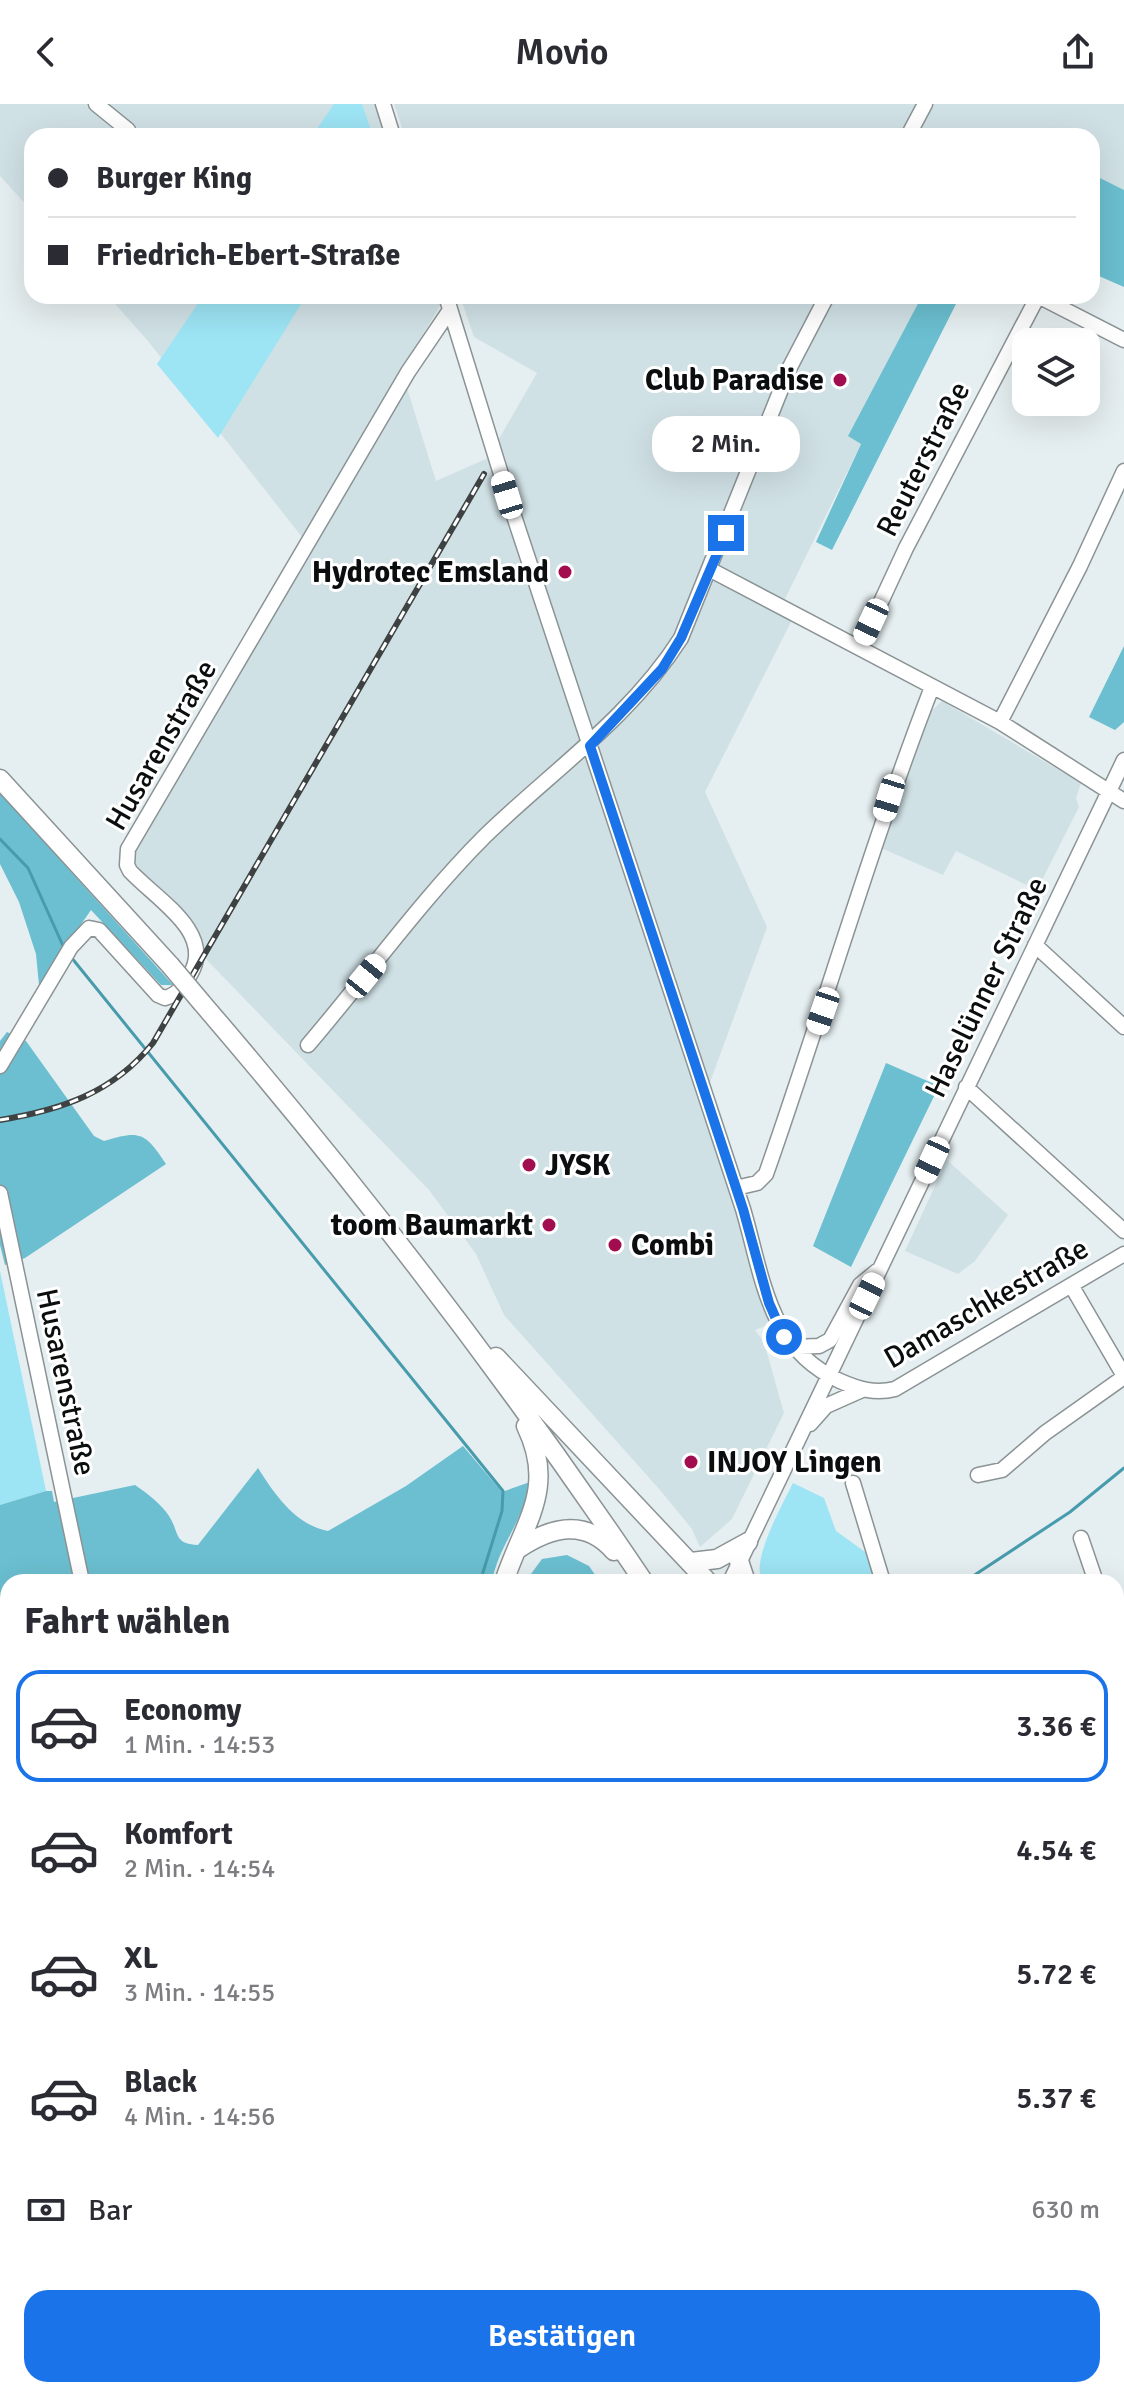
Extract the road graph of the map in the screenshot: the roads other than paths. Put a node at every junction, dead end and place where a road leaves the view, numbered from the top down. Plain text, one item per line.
1 (96, 104) edge
2 (383, 104) edge
3 (925, 104) edge
4 (126, 128) edge
5 (390, 128) edge
6 (912, 128) edge
7 (447, 304) edge
8 (448, 304) edge
9 (823, 304) edge
10 (1034, 304) edge
11 (1054, 304) edge
12 (1124, 340) edge
13 (1124, 471) edge
14 (709, 569) junction
15 (860, 647) junction
16 (932, 687) junction
17 (1000, 722) junction
18 (590, 746) junction
19 (1124, 760) edge
20 (0, 779) edge
21 (1109, 790) junction
22 (1124, 801) edge
23 (1035, 945) junction
24 (1124, 1027) edge
25 (308, 1045) dead end
26 (0, 1066) edge
27 (966, 1087) junction
28 (736, 1188) junction
29 (0, 1193) edge
30 (1124, 1231) edge
31 (1124, 1254) edge
32 (880, 1269) junction
33 (1071, 1285) junction
34 (446, 1307) junction
35 (792, 1347) junction
36 (828, 1376) junction
37 (1124, 1376) edge
38 (862, 1390) junction
39 (515, 1397) junction
40 (800, 1436) junction
41 (978, 1475) dead end
42 (853, 1483) dead end
43 (1081, 1538) dead end
44 (748, 1542) junction
45 (518, 1549) junction
46 (739, 1561) junction
47 (691, 1562) junction
48 (80, 1574) edge
49 (507, 1574) edge
50 (636, 1574) edge
51 (637, 1574) edge
52 (701, 1574) edge
53 (733, 1574) edge
54 (743, 1574) edge
55 (881, 1574) edge
56 (1093, 1574) edge

1 - 4 street
2 - 5 street
3 - 6 street
7 - 26 street, Husarenstraße
8 - 18 street
9 - 14 street
10 - 15 street, Reuterstraße
11 - 12 street
13 - 17 street
14 - 15 street
14 - 18 street
15 - 16 street
16 - 17 street
16 - 28 street
17 - 21 street
18 - 25 street
18 - 28 street
19 - 21 street, Haselünner Straße
20 - 34 main road, bridge
21 - 22 street
21 - 23 street, Haselünner Straße
23 - 24 street
23 - 27 street, Haselünner Straße
27 - 30 street
27 - 32 street, Haselünner Straße
28 - 35 street
29 - 48 street, Husarenstraße
31 - 33 street, Damaschkestraße
32 - 35 street
32 - 36 street, Haselünner Straße
33 - 37 street
33 - 38 street, Damaschkestraße
34 - 39 main road
34 - 47 main road
35 - 36 street, Damaschkestraße
36 - 38 street, Damaschkestraße
36 - 40 street, Haselünner Straße
37 - 41 street
38 - 40 street
39 - 45 main road
39 - 51 main road
40 - 44 street, Haselünner Straße
42 - 55 street
43 - 56 street
44 - 46 street, Haselünner Straße
44 - 47 main road
45 - 49 main road
45 - 50 main road
46 - 53 street, Haselünner Straße
46 - 54 main road
47 - 52 main road

